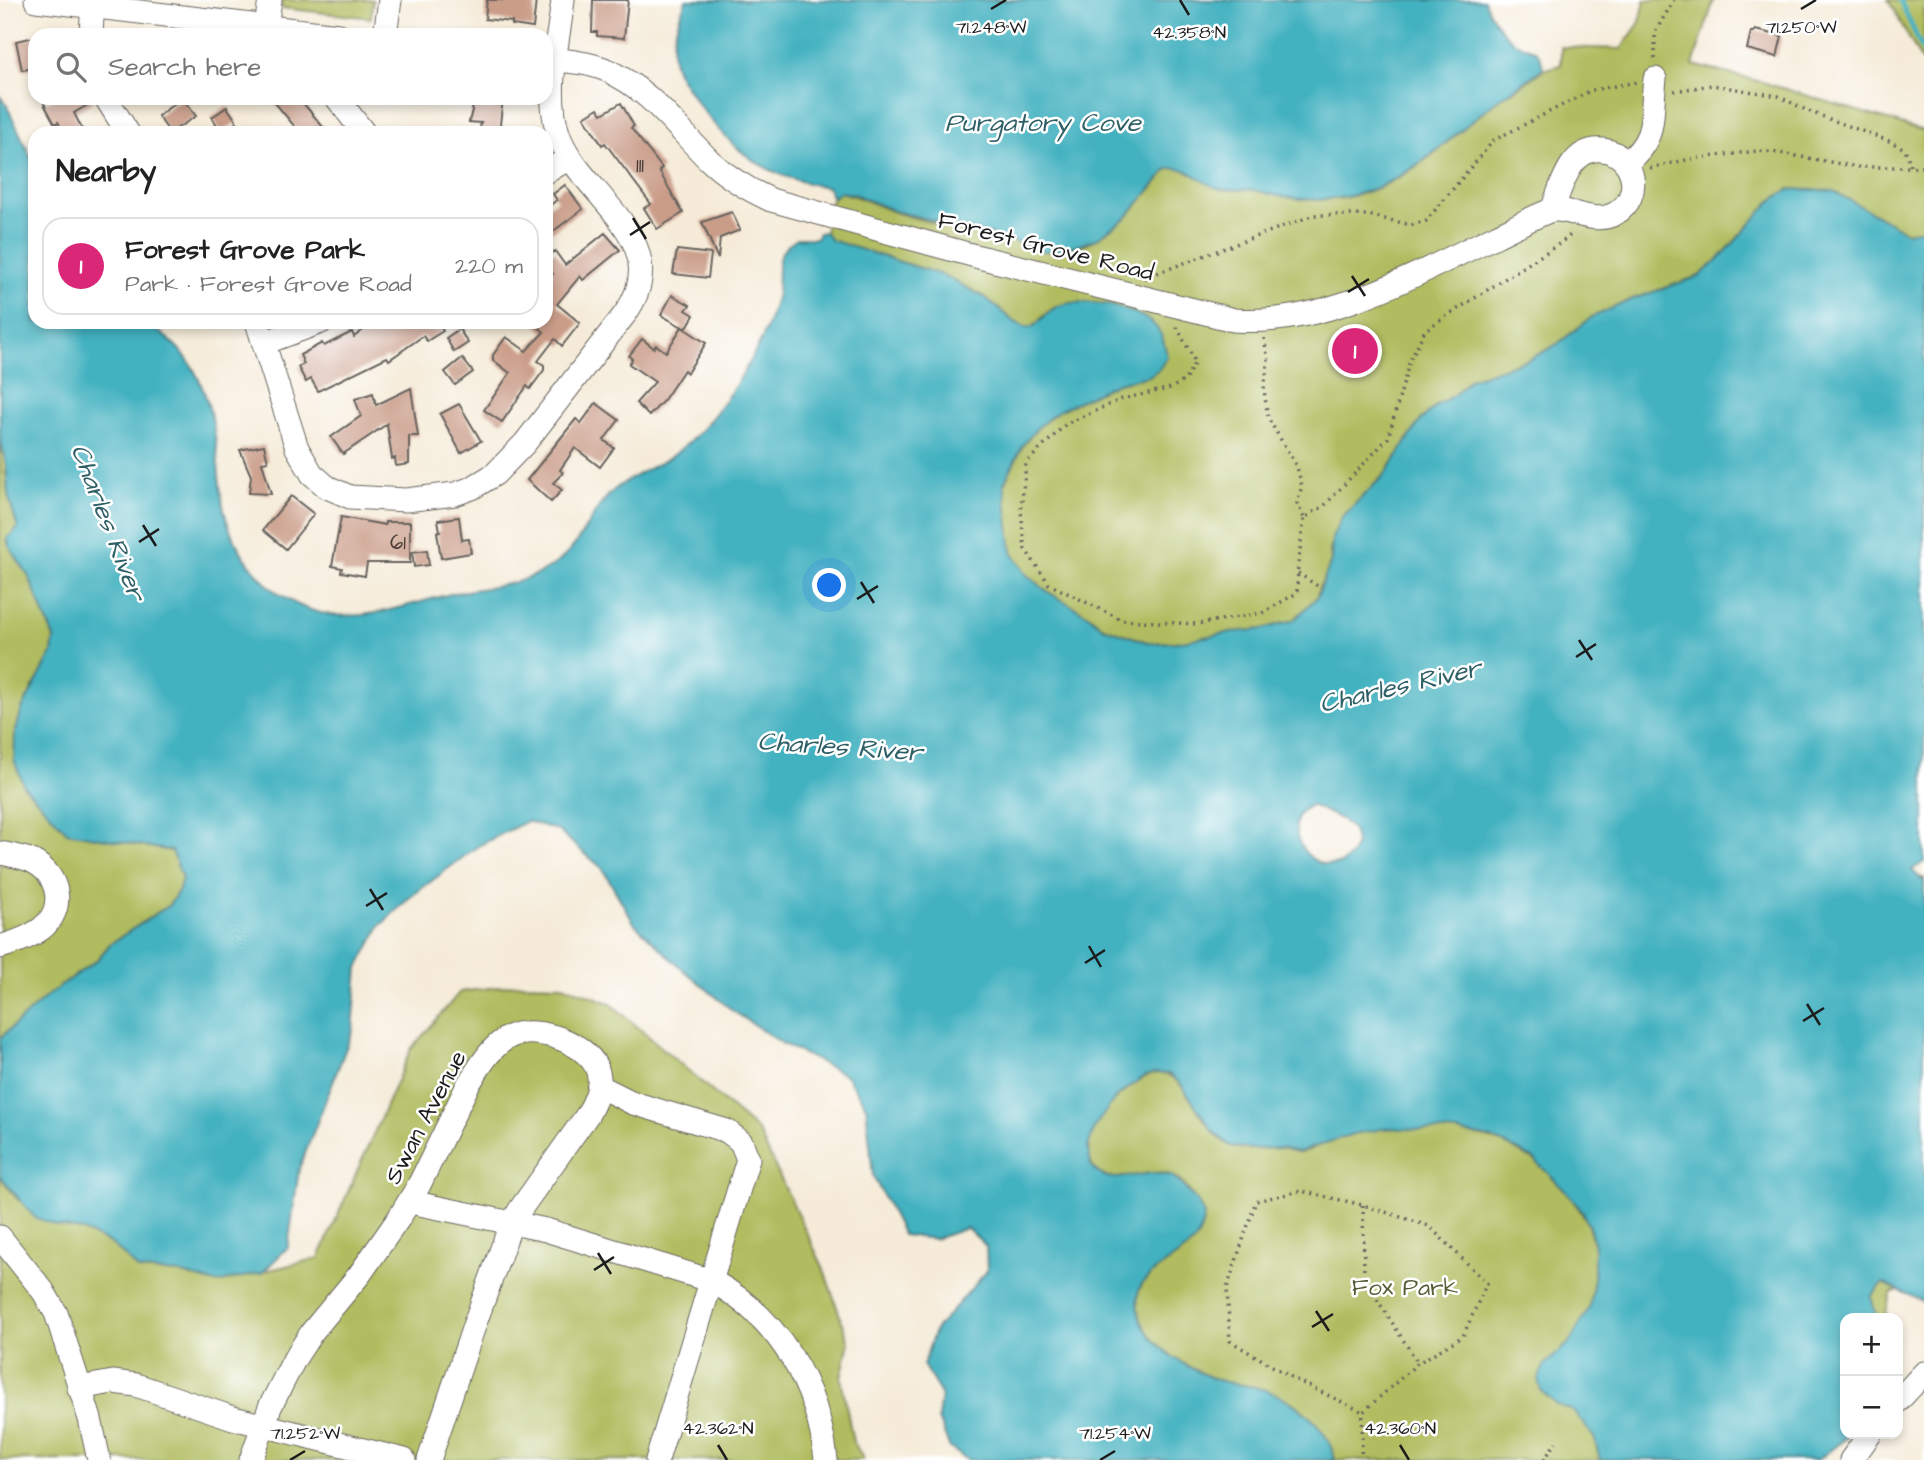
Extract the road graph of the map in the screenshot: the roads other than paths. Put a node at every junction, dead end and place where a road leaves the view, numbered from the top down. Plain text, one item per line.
1 (36, 0) edge
2 (270, 0) edge
3 (390, 0) edge
4 (563, 0) edge
5 (93, 4) edge
6 (267, 27) junction
7 (91, 28) edge
8 (274, 28) edge
9 (386, 28) edge
10 (553, 49) edge
11 (553, 59) edge
12 (1654, 89) road end
13 (553, 91) edge
14 (110, 105) edge
15 (342, 105) edge
16 (124, 126) edge
17 (359, 126) edge
18 (569, 158) junction
19 (553, 168) edge
20 (1629, 169) junction
21 (1552, 210) junction
22 (282, 329) edge
23 (260, 333) edge
24 (0, 853) edge
25 (0, 947) edge
26 (599, 1086) junction
27 (410, 1202) junction
28 (513, 1222) junction
29 (3, 1246) edge
30 (712, 1281) junction
31 (1924, 1373) edge
32 (79, 1388) junction
33 (1903, 1396) edge
34 (263, 1426) junction
35 (1867, 1439) edge
36 (99, 1460) edge
37 (251, 1460) edge
38 (404, 1460) edge
39 (429, 1460) edge
40 (657, 1460) edge
41 (826, 1460) edge
42 (1852, 1460) edge

1 - 5 street
2 - 6 street
3 - 9 street
4 - 10 street
5 - 6 street
5 - 7 street
6 - 8 street
11 - 21 street, Forest Grove Road
12 - 20 street
13 - 18 street
14 - 16 street
15 - 17 street
18 - 19 street
18 - 23 street
20 - 21 street
20 - 21 street
22 - 23 street
24 - 25 street
26 - 27 street, Swan Avenue
26 - 28 street
26 - 30 street
27 - 28 street
27 - 34 street, Swan Avenue
28 - 30 street
28 - 39 street
29 - 32 street
30 - 40 street
30 - 41 street
31 - 33 street
32 - 34 street
32 - 36 street
34 - 37 street, Swan Avenue
34 - 38 street
35 - 42 street

